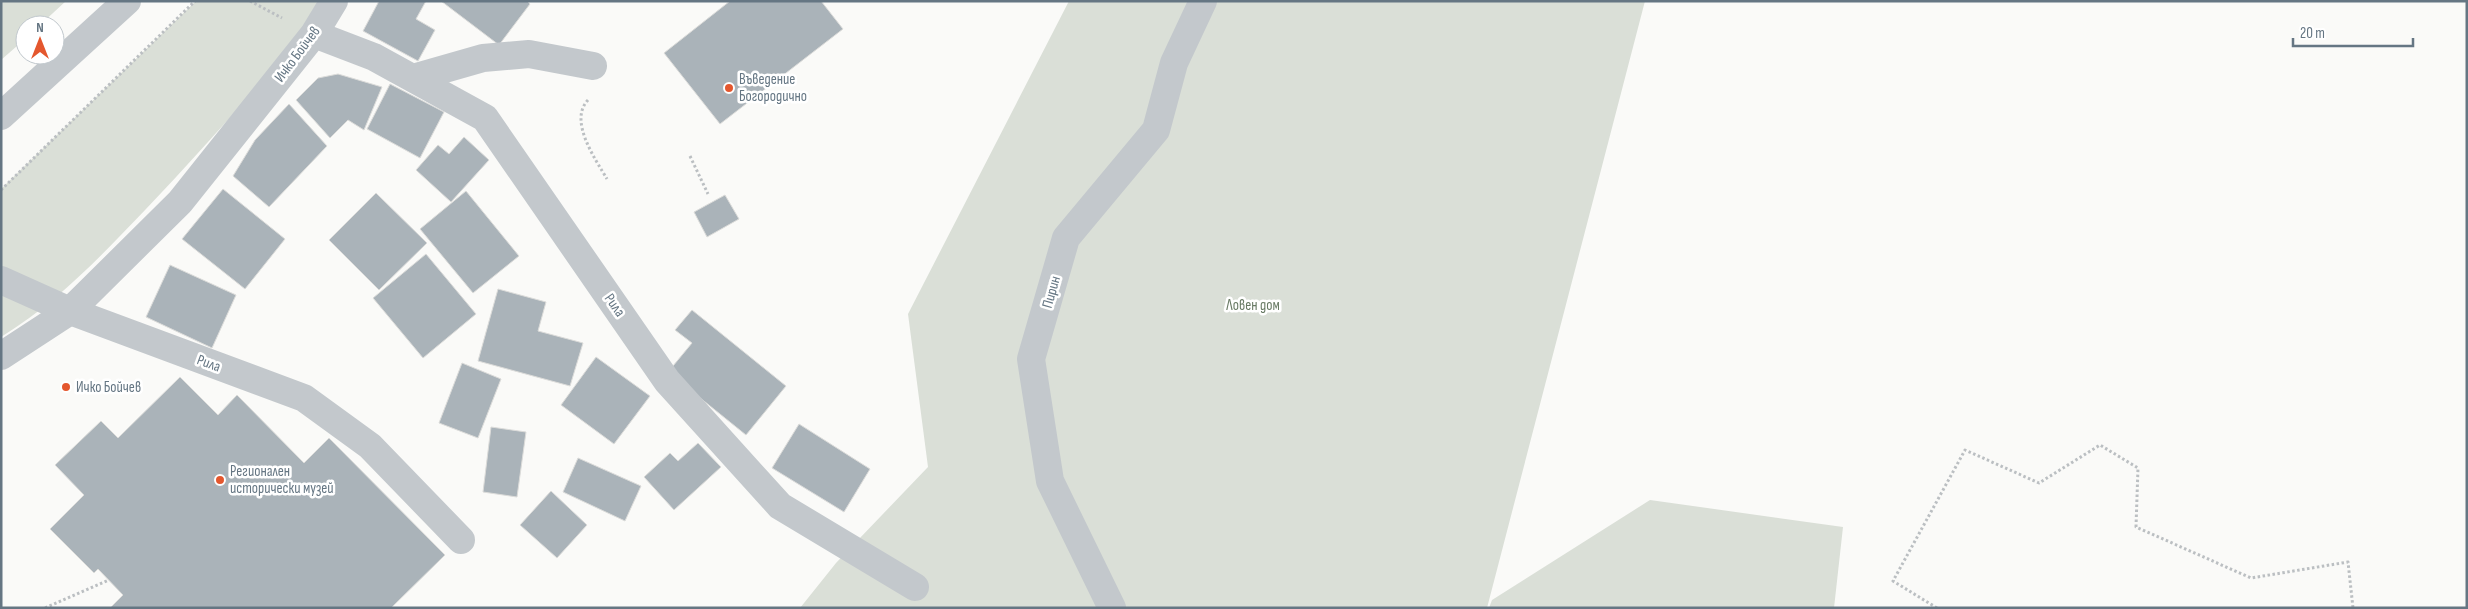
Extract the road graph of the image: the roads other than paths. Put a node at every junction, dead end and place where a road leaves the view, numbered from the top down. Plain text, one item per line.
1 (127, 1) edge
2 (334, 1) edge
3 (1202, 1) edge
4 (314, 34) junction
5 (593, 66) dead end
6 (412, 78) junction
7 (1, 116) edge
8 (1, 280) edge
9 (70, 312) junction
10 (1, 356) edge
11 (460, 540) dead end
12 (915, 587) dead end
13 (1112, 608) edge

1 - 7 street
2 - 4 street, Ичко Бойчев
3 - 13 street, Пирин
4 - 6 street, Рила
4 - 9 street, Ичко Бойчев
5 - 6 street
6 - 12 street, Рила
8 - 9 street, Рила
9 - 10 street, Ичко Бойчев
9 - 11 street, Рила

